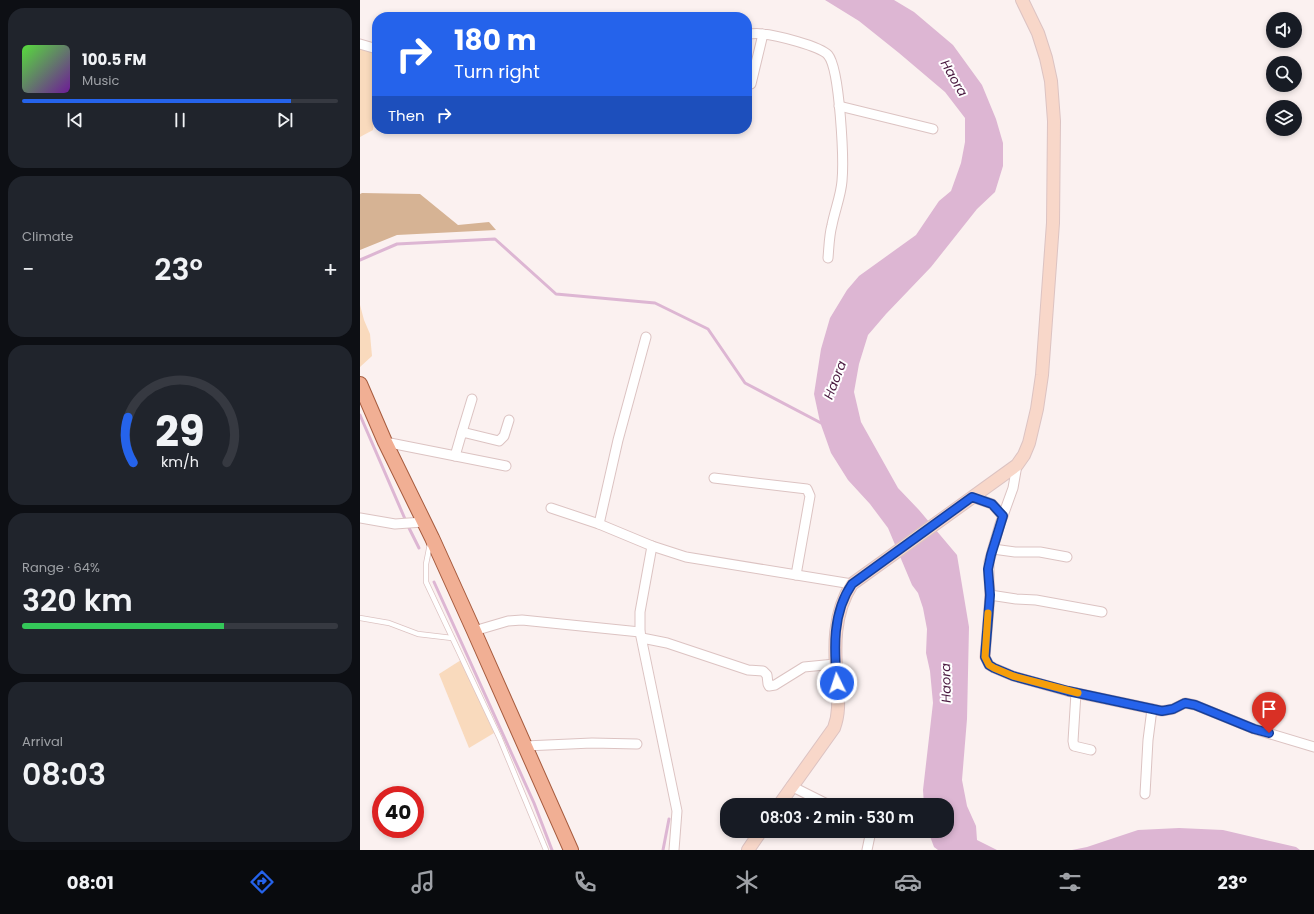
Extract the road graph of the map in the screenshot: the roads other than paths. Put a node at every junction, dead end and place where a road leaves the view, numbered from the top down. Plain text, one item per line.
1 (1022, 0) edge
2 (752, 34) edge
3 (763, 34) junction
4 (360, 44) edge
5 (372, 48) edge
6 (752, 80) edge
7 (839, 106) junction
8 (933, 129) dead end
9 (828, 258) dead end
10 (646, 337) dead end
11 (360, 384) edge
12 (472, 399) dead end
13 (509, 420) dead end
14 (462, 432) junction
15 (384, 442) junction
16 (455, 456) junction
17 (1017, 465) junction
18 (506, 466) dead end
19 (714, 478) dead end
20 (968, 500) junction
21 (550, 508) dead end
22 (1003, 516) junction
23 (360, 518) edge
24 (423, 522) junction
25 (600, 524) junction
26 (432, 538) junction
27 (652, 546) junction
28 (992, 549) junction
29 (1067, 557) dead end
30 (796, 575) junction
31 (852, 584) junction
32 (990, 595) junction
33 (1102, 612) dead end
34 (360, 618) edge
35 (474, 631) junction
36 (641, 635) junction
37 (452, 638) junction
38 (835, 664) junction
39 (1076, 693) junction
40 (1152, 709) junction
41 (637, 744) dead end
42 (525, 746) junction
43 (1314, 747) edge
44 (1091, 750) dead end
45 (791, 786) junction
46 (1145, 794) dead end
47 (783, 798) edge
48 (815, 798) edge
49 (756, 838) edge
50 (870, 838) edge
51 (546, 850) edge
52 (571, 850) edge
53 (674, 850) edge
54 (748, 850) edge
55 (867, 850) edge

1 - 17 street
2 - 3 street
3 - 6 street
3 - 7 street
4 - 5 street
7 - 8 street
7 - 9 street
10 - 25 street
11 - 15 main road
12 - 14 street
13 - 14 street
14 - 16 street
15 - 16 street
15 - 24 main road
16 - 18 street
17 - 20 street
17 - 22 street
19 - 30 street
20 - 22 street
20 - 31 street
21 - 25 street
22 - 28 street
23 - 24 street
24 - 26 main road
25 - 27 street
26 - 35 main road
26 - 37 lane
27 - 30 street
27 - 36 street
28 - 29 street
28 - 32 street
30 - 31 street
31 - 38 street
32 - 33 street
32 - 39 street
34 - 37 lane
35 - 36 street
35 - 42 main road
36 - 38 street
36 - 53 street
37 - 51 lane
38 - 45 street
39 - 40 street
39 - 44 street
40 - 43 street
40 - 46 street
41 - 42 street
42 - 52 main road
45 - 47 street
45 - 48 street
49 - 54 street
50 - 55 street

